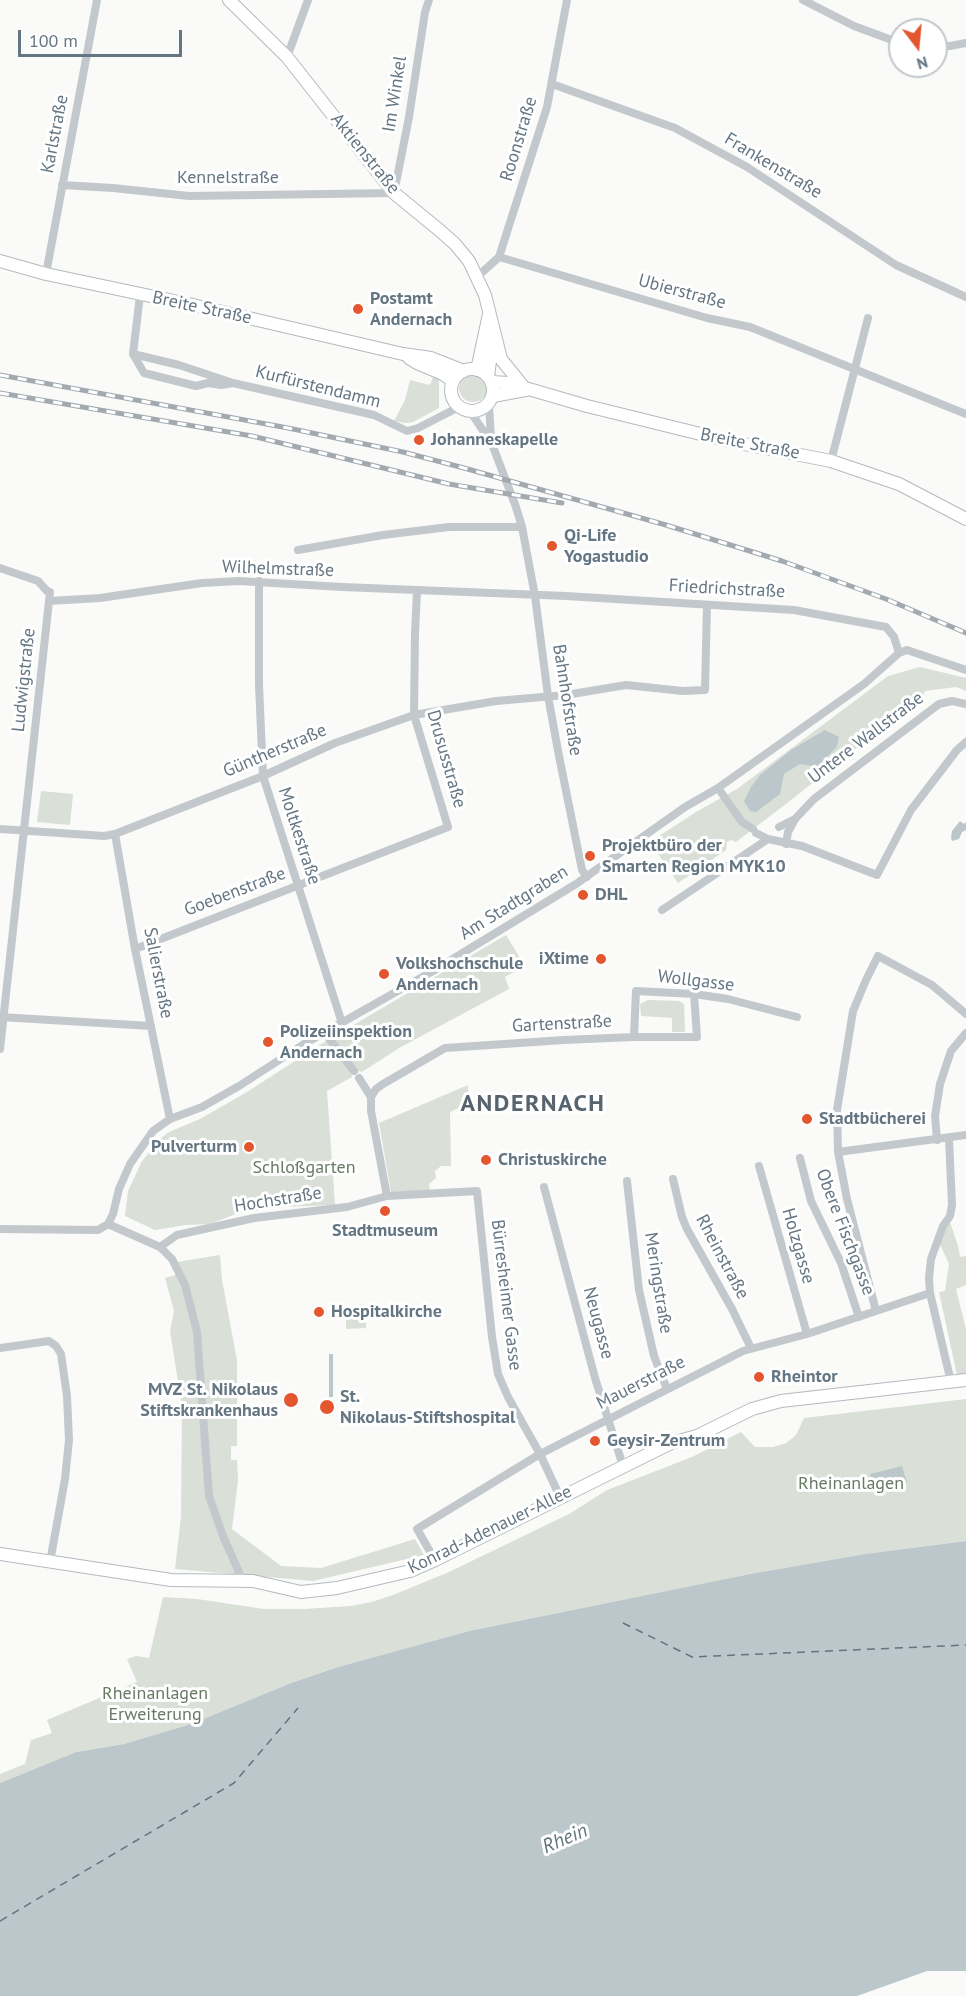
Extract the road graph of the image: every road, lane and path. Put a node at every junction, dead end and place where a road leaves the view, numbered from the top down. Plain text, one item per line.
1 (97, 0) edge
2 (229, 0) edge
3 (308, 0) edge
4 (429, 0) edge
5 (567, 0) edge
6 (803, 0) edge
7 (888, 39) edge
8 (966, 43) edge
9 (948, 45) edge
10 (287, 57) junction
11 (552, 84) junction
12 (62, 185) junction
13 (394, 193) junction
14 (499, 257) junction
15 (0, 261) edge
16 (46, 274) junction
17 (478, 276) junction
18 (140, 295) junction
19 (966, 297) edge
20 (489, 312) junction
21 (868, 318) dead end
22 (494, 326) junction
23 (133, 354) junction
24 (403, 354) junction
25 (854, 368) junction
26 (480, 375) junction
27 (453, 381) junction
28 (233, 383) junction
29 (526, 390) junction
30 (491, 399) junction
31 (465, 409) junction
32 (966, 414) edge
33 (492, 444) junction
34 (831, 461) junction
35 (966, 519) edge
36 (522, 527) junction
37 (298, 550) dead end
38 (0, 568) edge
39 (259, 581) junction
40 (417, 591) junction
41 (535, 596) junction
42 (49, 601) junction
43 (707, 605) junction
44 (899, 653) junction
45 (966, 670) edge
46 (548, 696) junction
47 (966, 704) edge
48 (414, 715) junction
49 (966, 742) edge
50 (263, 776) junction
51 (717, 788) junction
52 (795, 819) junction
53 (448, 827) joint
54 (778, 827) dead end
55 (0, 829) edge
56 (23, 831) junction
57 (115, 834) junction
58 (768, 839) junction
59 (786, 844) junction
60 (587, 877) junction
61 (297, 885) junction
62 (662, 910) dead end
63 (135, 949) junction
64 (694, 994) junction
65 (966, 1014) edge
66 (2, 1017) edge
67 (797, 1017) dead end
68 (342, 1023) junction
69 (152, 1026) junction
70 (325, 1033) junction
71 (966, 1033) edge
72 (634, 1037) junction
73 (0, 1049) edge
74 (371, 1097) junction
75 (170, 1119) junction
76 (966, 1135) edge
77 (949, 1138) junction
78 (937, 1140) junction
79 (838, 1152) junction
80 (800, 1158) dead end
81 (759, 1166) dead end
82 (673, 1179) dead end
83 (627, 1181) dead end
84 (544, 1187) dead end
85 (477, 1191) joint
86 (387, 1196) junction
87 (108, 1224) junction
88 (0, 1229) edge
89 (160, 1246) junction
90 (930, 1293) junction
91 (876, 1311) junction
92 (859, 1317) junction
93 (807, 1334) junction
94 (0, 1348) edge
95 (751, 1348) junction
96 (966, 1380) edge
97 (951, 1382) junction
98 (667, 1389) junction
99 (609, 1418) junction
100 (540, 1454) junction
101 (623, 1466) junction
102 (560, 1497) junction
103 (0, 1554) edge
104 (435, 1560) junction
105 (50, 1562) junction
106 (240, 1580) junction

1 - 12 street, Karlstraße
2 - 10 street, Aktienstraße
3 - 10 street
4 - 13 street, Im Winkel
5 - 11 street, Roonstraße
6 - 7 street
8 - 9 street
10 - 13 street, Aktienstraße
11 - 14 street, Roonstraße
11 - 19 street, Frankenstraße
12 - 13 street, Kennelstraße
12 - 16 street, Karlstraße
13 - 17 street, Aktienstraße
14 - 17 street
14 - 25 street, Ubierstraße
15 - 16 street, Breite Straße
16 - 18 street, Breite Straße
17 - 20 street, Aktienstraße
18 - 23 street
18 - 24 street, Breite Straße
20 - 22 street, Aktienstraße
20 - 26 street, Aktienstraße
21 - 25 street
22 - 26 street, Aktienstraße
22 - 29 street, Aktienstraße
23 - 28 street, Kurfürstendamm
23 - 28 street, Kurfürstendamm
24 - 26 street, Breite Straße
24 - 27 street, Breite Straße
25 - 32 street, Ubierstraße
25 - 34 street
26 - 27 street
26 - 29 street, Breite Straße
26 - 30 street
27 - 31 street
28 - 31 street, Kurfürstendamm
29 - 30 street, Breite Straße
29 - 34 street, Breite Straße
30 - 31 street
30 - 33 street, Bahnhofstraße
31 - 33 street, Bahnhofstraße
33 - 36 street, Bahnhofstraße
34 - 35 street, Breite Straße
36 - 37 street
36 - 41 street, Bahnhofstraße
38 - 42 street
39 - 40 street, Wilhelmstraße
39 - 42 street, Wilhelmstraße
39 - 50 street, Moltkestraße
40 - 41 street, Wilhelmstraße
40 - 48 street, Drususstraße
41 - 43 street, Friedrichstraße
41 - 46 street, Bahnhofstraße
42 - 56 street, Ludwigstraße
43 - 44 street, Friedrichstraße
43 - 46 street, Güntherstraße
44 - 45 street
44 - 51 street, Am Stadtgraben
46 - 48 street, Güntherstraße
46 - 60 street, Bahnhofstraße
47 - 52 street, Untere Wallstraße
48 - 50 street, Güntherstraße
48 - 53 street, Drususstraße
49 - 59 street
50 - 57 street, Güntherstraße
50 - 61 street, Moltkestraße
51 - 58 street
51 - 60 street, Am Stadtgraben
52 - 54 street, Untere Wallstraße
52 - 59 street, Untere Wallstraße
53 - 61 street, Goebenstraße
55 - 56 street, Güntherstraße
56 - 57 street, Güntherstraße
56 - 66 street, Ludwigstraße
57 - 63 street, Salierstraße
58 - 59 street
58 - 62 street
60 - 68 street, Am Stadtgraben
61 - 63 street, Goebenstraße
61 - 68 street, Moltkestraße
63 - 69 street, Salierstraße
64 - 67 street, Wollgasse
64 - 72 street, Wollgasse
64 - 72 street, Gartenstraße
65 - 79 street
66 - 69 street
66 - 73 street, Ludwigstraße
68 - 70 street, Am Stadtgraben
69 - 75 street, Salierstraße
70 - 74 street
70 - 75 street, Am Stadtgraben
71 - 78 street
72 - 74 street, Gartenstraße
74 - 86 street
75 - 87 street, Am Stadtgraben
76 - 77 street
77 - 78 street
77 - 90 street
78 - 79 street
79 - 91 street
80 - 92 street, Obere Fischgasse
81 - 93 street, Holzgasse
82 - 95 street, Rheinstraße
83 - 98 street, Meringstraße
84 - 99 street, Neugasse
85 - 86 street, Hochstraße
85 - 100 street, Bürresheimer Gasse
86 - 89 street, Hochstraße
87 - 88 street
87 - 89 street
89 - 106 street
90 - 91 street, Mauerstraße
90 - 97 street
91 - 92 street, Mauerstraße
92 - 93 street, Mauerstraße
93 - 95 street, Mauerstraße
94 - 105 street
95 - 98 street, Mauerstraße
96 - 97 street, Konrad-Adenauer-Allee
97 - 101 street, Konrad-Adenauer-Allee
98 - 99 street, Mauerstraße
99 - 100 street, Mauerstraße
99 - 101 street, Neugasse
100 - 102 street, Bürresheimer Gasse
100 - 104 street, Mauerstraße
101 - 102 street, Konrad-Adenauer-Allee
102 - 104 street, Konrad-Adenauer-Allee
103 - 105 street, Konrad-Adenauer-Allee
104 - 106 street, Konrad-Adenauer-Allee
105 - 106 street, Konrad-Adenauer-Allee

